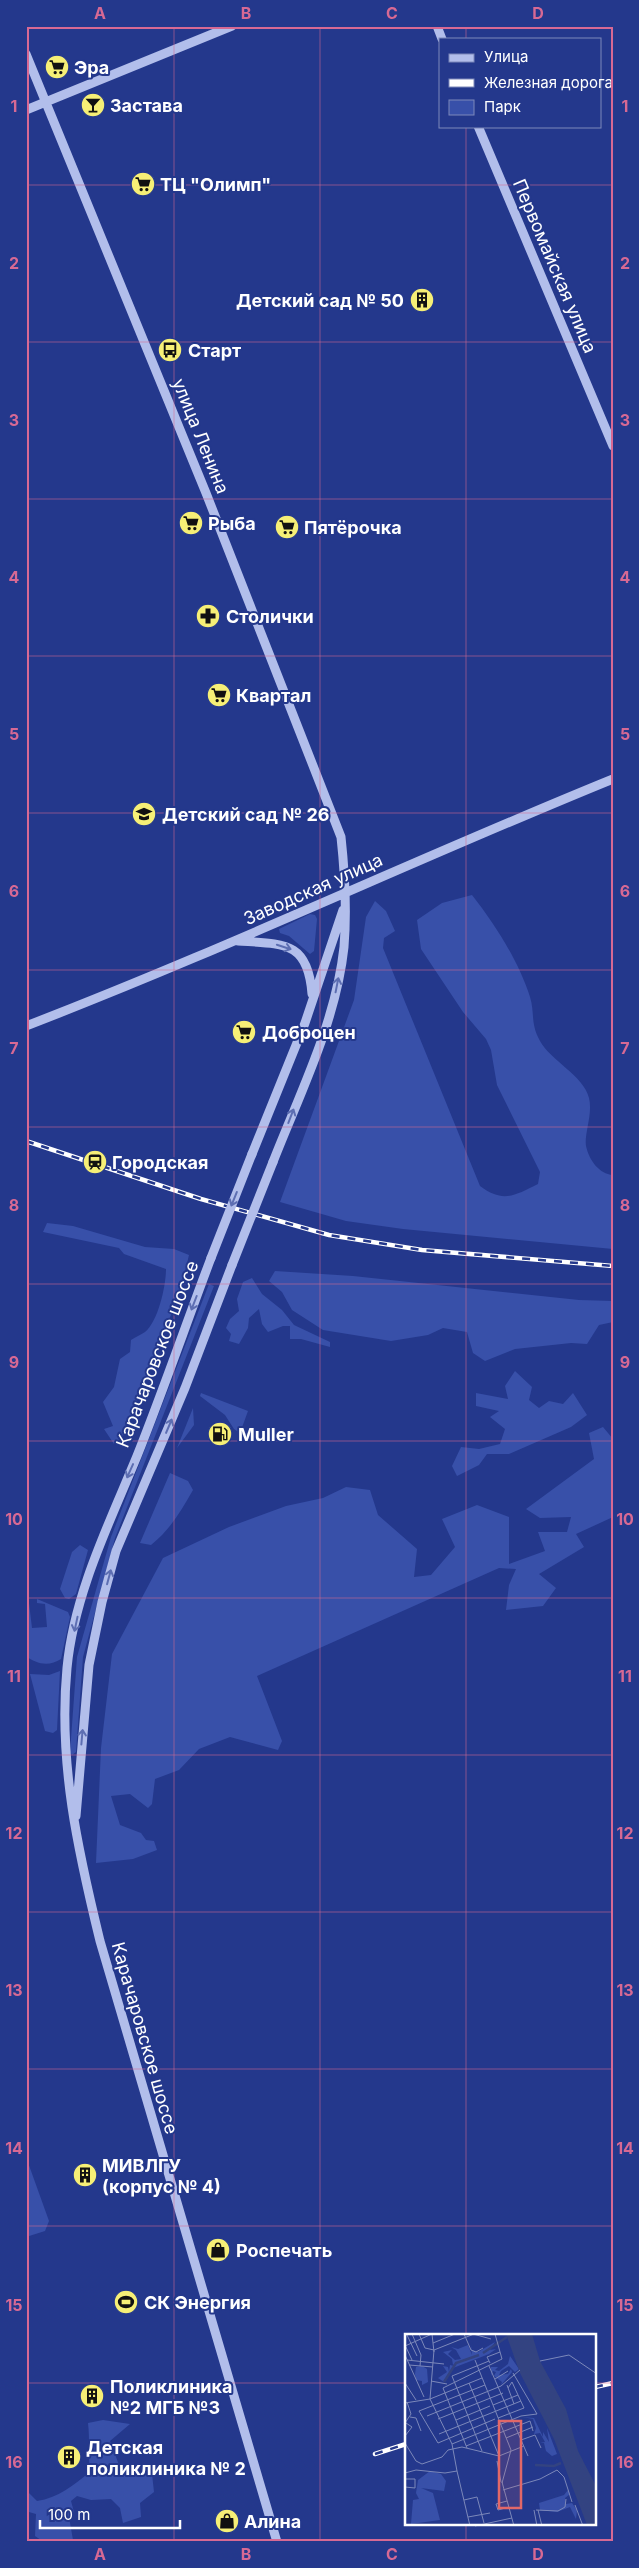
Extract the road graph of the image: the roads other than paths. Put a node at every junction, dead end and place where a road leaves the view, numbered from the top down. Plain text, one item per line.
1 (232, 26) edge
2 (437, 26) edge
3 (442, 38) edge
4 (26, 54) edge
5 (46, 102) junction
6 (26, 110) edge
7 (479, 128) edge
8 (613, 446) edge
9 (613, 779) edge
10 (346, 893) junction
11 (345, 903) junction
12 (236, 940) junction
13 (330, 944) junction
14 (343, 950) junction
15 (313, 999) junction
16 (26, 1026) edge
17 (75, 1829) junction
18 (276, 2542) edge

1 - 5 street
2 - 3 street
4 - 5 street, улица Ленина
5 - 6 street
5 - 10 street, улица Ленина
7 - 8 street, Первомайская улица
9 - 10 street, Заводская улица
10 - 11 street, Карачаровское шоссе
10 - 12 street, Заводская улица
11 - 13 street, Карачаровское шоссе
11 - 14 street, Карачаровское шоссе
12 -> 15 street
12 - 16 street, Заводская улица
13 - 14 street
13 - 15 street, Карачаровское шоссе
17 -> 14 street, Карачаровское шоссе, bridge
15 -> 17 street, Карачаровское шоссе, bridge
17 - 18 street, Карачаровское шоссе

